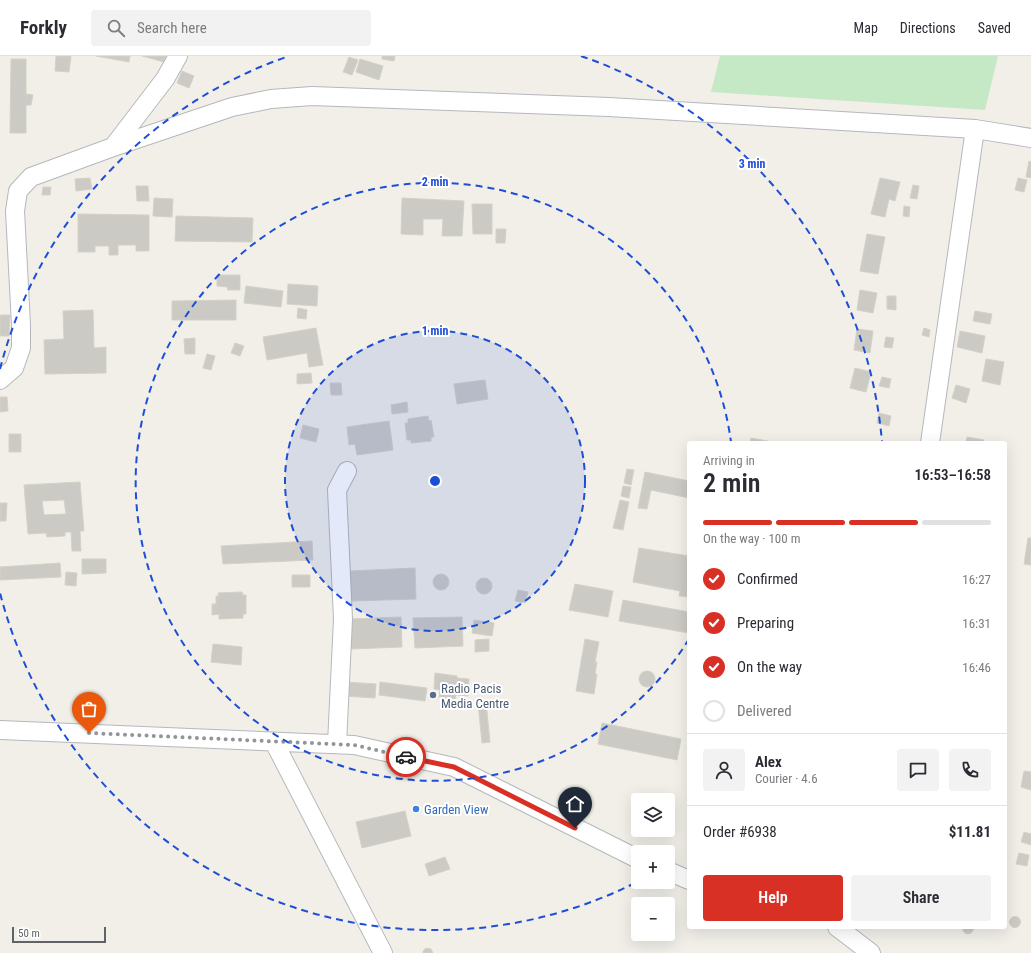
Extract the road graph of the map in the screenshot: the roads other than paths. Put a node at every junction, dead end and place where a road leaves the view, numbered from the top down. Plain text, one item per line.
1 (178, 56) edge
2 (976, 129) junction
3 (1031, 138) edge
4 (113, 147) junction
5 (0, 380) edge
6 (930, 441) edge
7 (347, 471) dead end
8 (0, 730) edge
9 (274, 742) junction
10 (336, 744) junction
11 (631, 856) edge
12 (675, 874) edge
13 (687, 879) edge
14 (840, 929) edge
15 (383, 953) edge
16 (871, 953) edge

1 - 4 street
2 - 3 street
2 - 4 street
2 - 6 street
4 - 5 street
7 - 10 street
8 - 9 street
9 - 10 street
9 - 15 street
10 - 11 street
12 - 13 street
14 - 16 street

